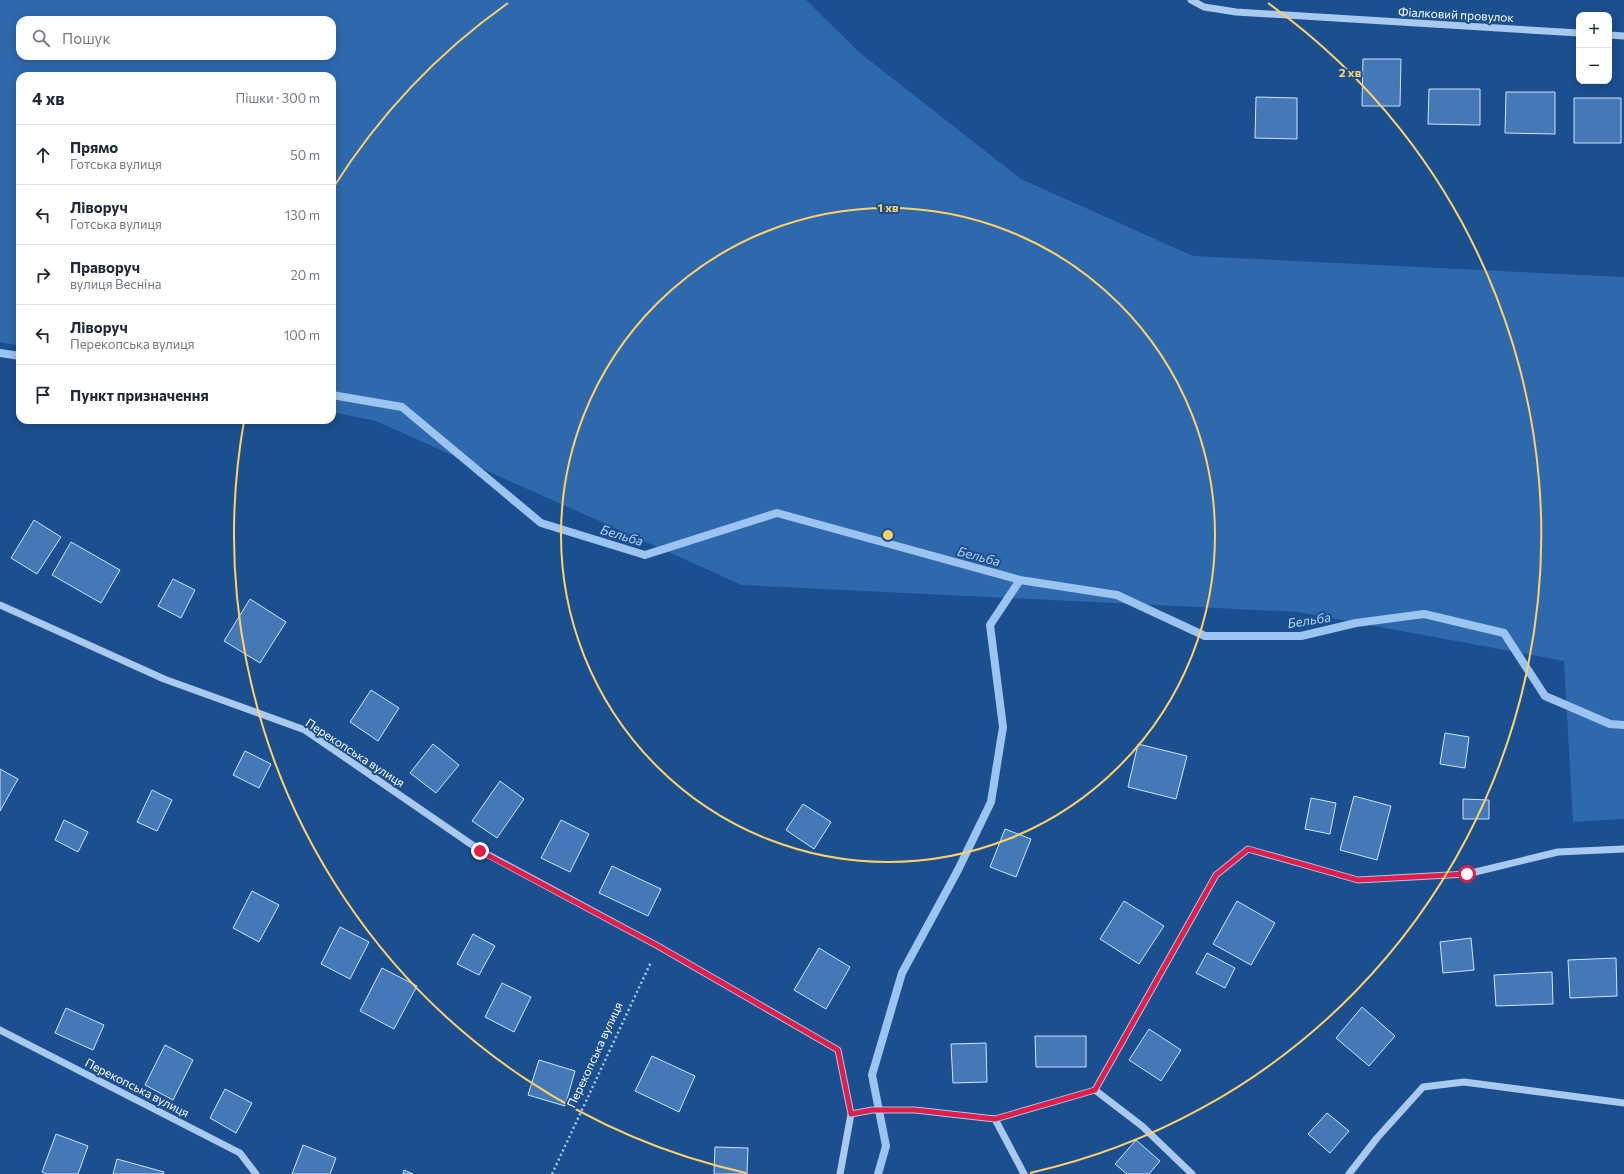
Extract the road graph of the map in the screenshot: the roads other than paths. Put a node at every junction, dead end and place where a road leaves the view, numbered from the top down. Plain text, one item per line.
1 (1191, 0) edge
2 (1576, 33) edge
3 (1612, 35) edge
4 (1624, 36) edge
5 (0, 605) edge
6 (1624, 850) edge
7 (0, 1030) edge
8 (1095, 1090) junction
9 (1624, 1103) edge
10 (851, 1114) junction
11 (995, 1119) junction
12 (256, 1174) edge
13 (840, 1174) edge
14 (1024, 1174) edge
15 (1192, 1174) edge
16 (1349, 1174) edge

1 - 2 street, Фіалковий провулок
3 - 4 street
5 - 10 street, Перекопська вулиця
6 - 8 street
7 - 12 street, Перекопська вулиця
8 - 11 street
8 - 15 street
9 - 16 street
10 - 11 street
10 - 13 street
11 - 14 street

